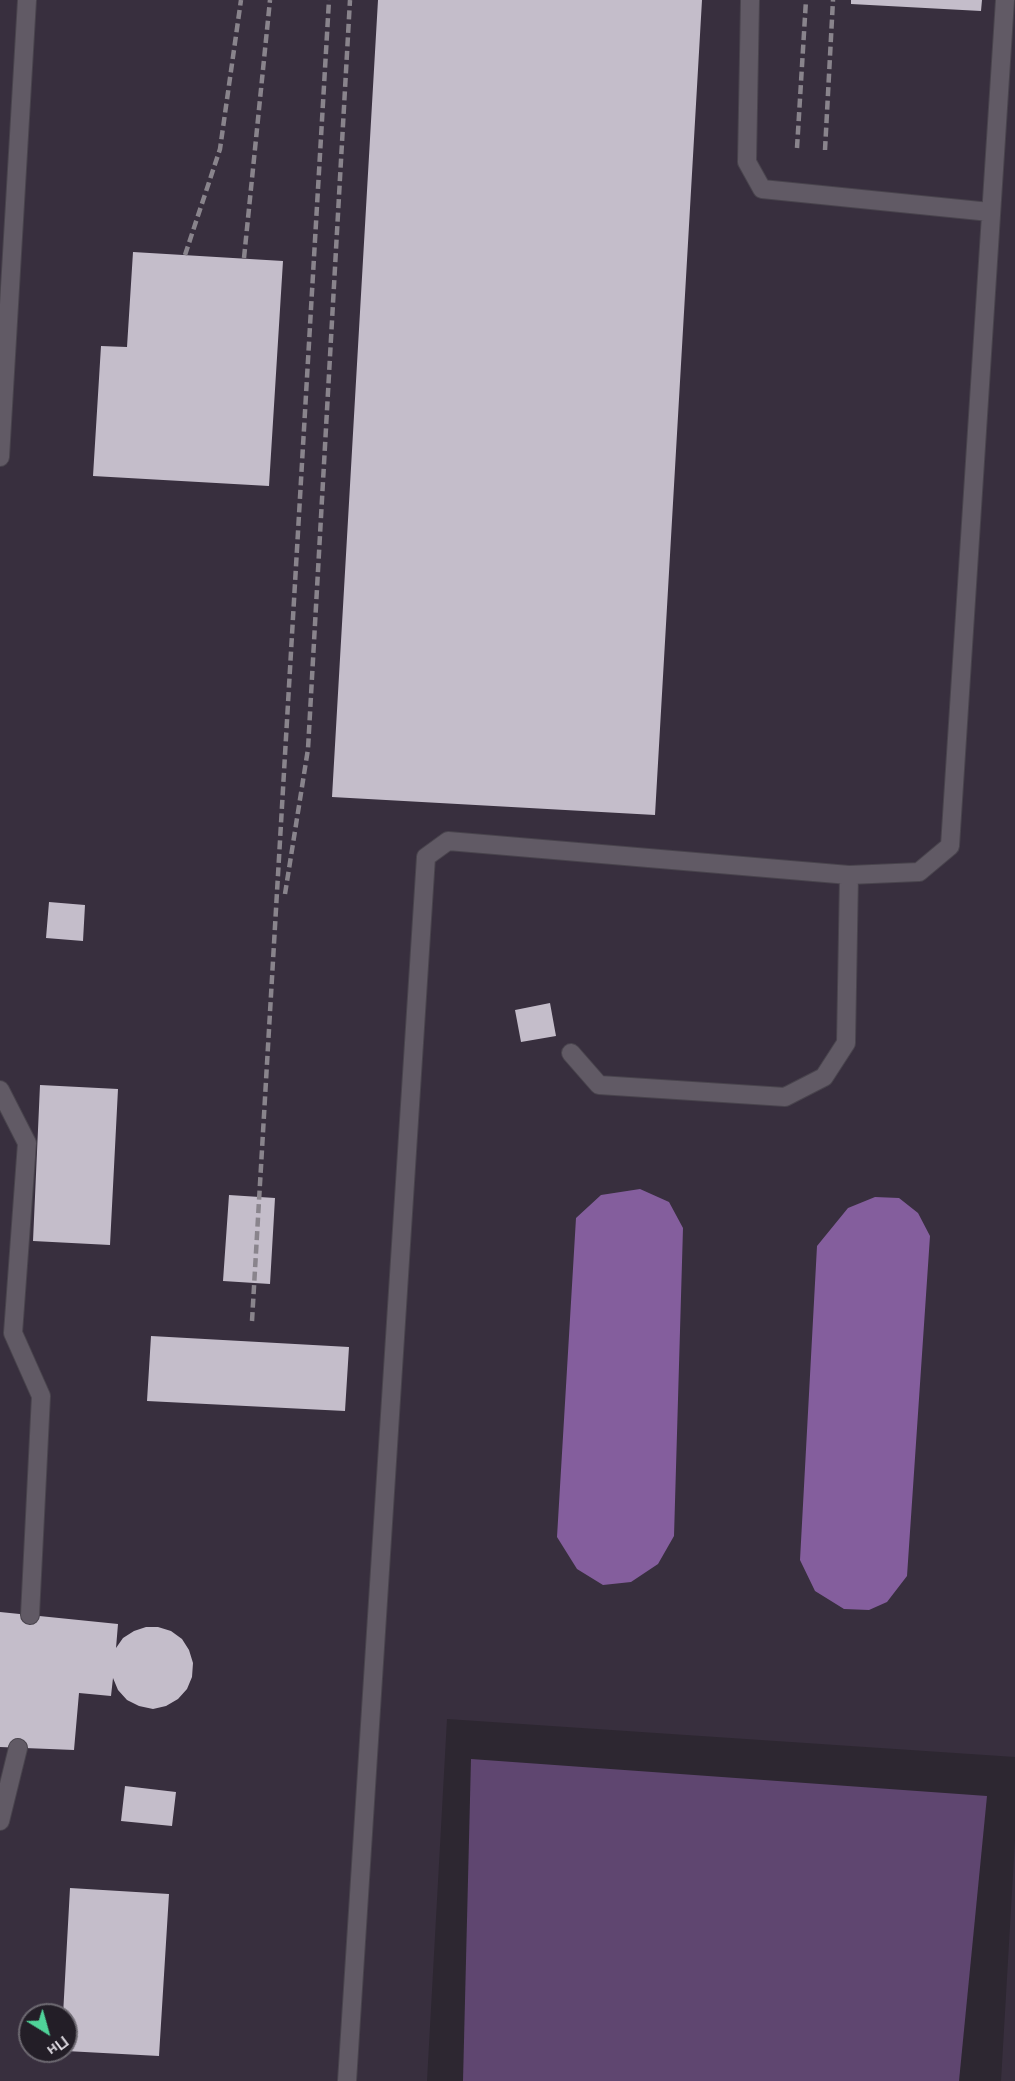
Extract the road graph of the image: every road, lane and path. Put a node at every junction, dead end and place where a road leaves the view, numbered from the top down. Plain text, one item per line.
1 (27, 0) edge
2 (750, 0) edge
3 (1005, 0) edge
4 (990, 212) junction
5 (0, 457) edge
6 (849, 875) junction
7 (571, 1053) dead end
8 (0, 1090) edge
9 (30, 1615) dead end
10 (18, 1748) dead end
11 (0, 1821) edge
12 (347, 2081) edge

1 - 5 lane
2 - 4 lane
3 - 4 lane
4 - 6 lane
6 - 7 lane
6 - 12 lane
8 - 9 lane
10 - 11 lane

